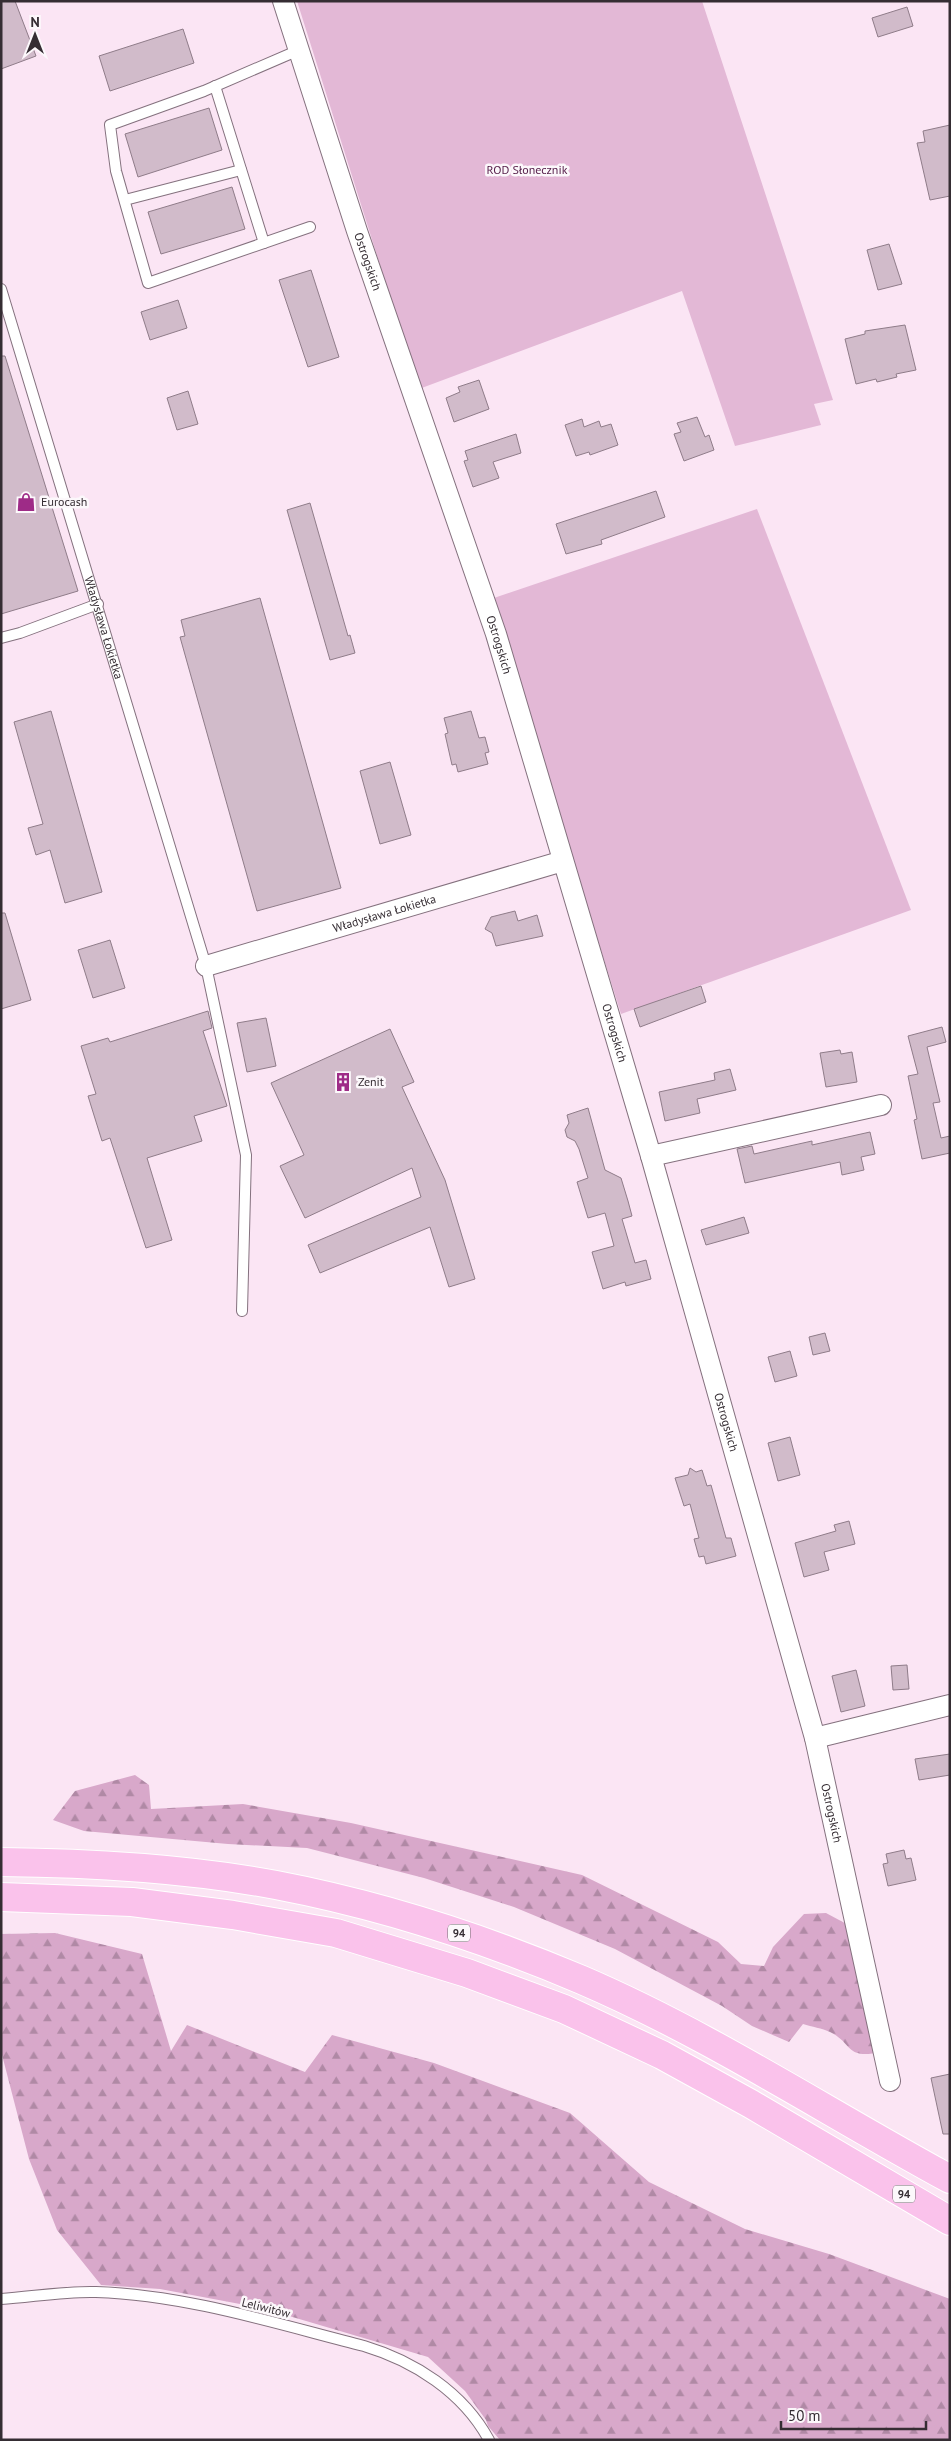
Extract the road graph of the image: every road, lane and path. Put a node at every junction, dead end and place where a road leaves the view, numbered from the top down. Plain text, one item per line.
1 (283, 1) edge
2 (299, 50) junction
3 (214, 86) junction
4 (241, 170) junction
5 (125, 200) junction
6 (310, 227) dead end
7 (264, 243) junction
8 (1, 289) edge
9 (98, 604) junction
10 (1, 638) edge
11 (563, 861) junction
12 (206, 966) junction
13 (881, 1105) dead end
14 (652, 1156) junction
15 (242, 1311) dead end
16 (950, 1705) edge
17 (815, 1738) junction
18 (1, 1862) edge
19 (1, 1897) edge
20 (890, 2080) dead end
21 (950, 2179) edge
22 (950, 2220) edge
23 (1, 2299) edge
24 (489, 2440) edge

1 - 2 street, Ostrogskich
2 - 3 lane
2 - 11 street, Ostrogskich
3 - 4 lane
3 - 5 lane
4 - 5 lane
4 - 7 lane
5 - 7 lane
6 - 7 lane
8 - 9 lane, Władysława Łokietka
9 - 10 lane
9 - 12 lane, Władysława Łokietka
11 - 12 street, Władysława Łokietka
11 - 14 street, Ostrogskich
12 - 15 lane, Władysława Łokietka
13 - 14 street
14 - 17 street, Ostrogskich
16 - 17 street
17 - 20 street, Ostrogskich
18 - 21 main road, 94
19 - 22 main road, 94
23 - 24 lane, Leliwitów

